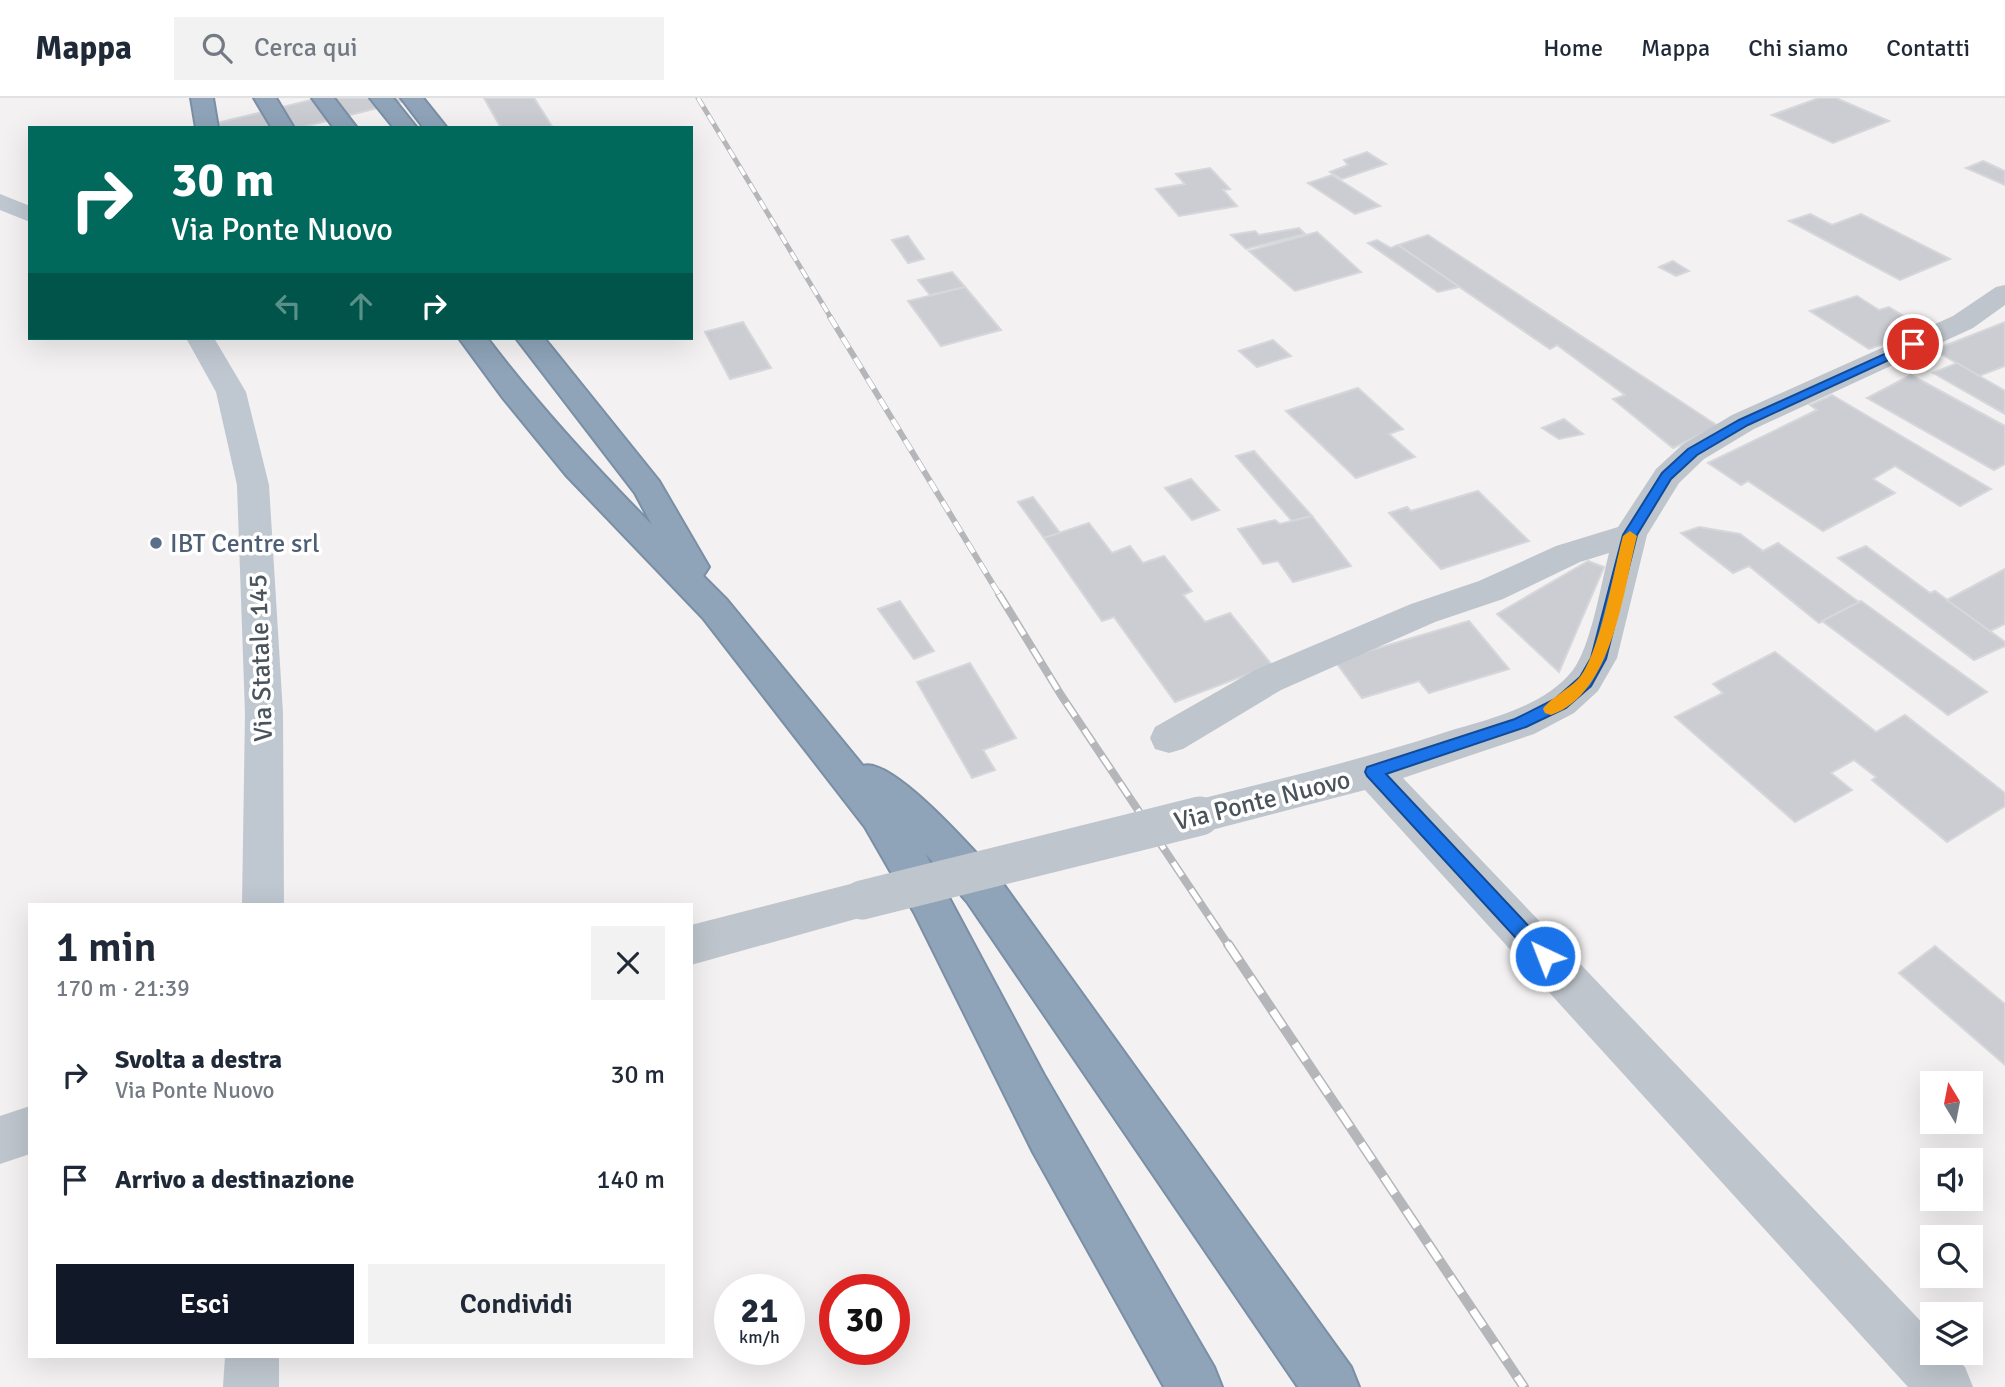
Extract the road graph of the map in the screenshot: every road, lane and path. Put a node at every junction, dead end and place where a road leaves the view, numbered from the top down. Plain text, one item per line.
1 (202, 98) edge
2 (265, 98) edge
3 (323, 98) edge
4 (412, 98) edge
5 (371, 108) edge
6 (208, 126) edge
7 (282, 126) edge
8 (344, 126) edge
9 (402, 126) edge
10 (434, 126) edge
11 (0, 201) edge
12 (28, 214) edge
13 (2005, 293) edge
14 (201, 340) edge
15 (474, 340) edge
16 (532, 340) edge
17 (1630, 535) junction
18 (715, 609) junction
19 (820, 738) junction
20 (1169, 738) dead end
21 (1373, 772) junction
22 (263, 903) edge
23 (693, 944) edge
24 (28, 1131) edge
25 (0, 1140) edge
26 (252, 1358) edge
27 (251, 1387) edge
28 (1194, 1387) edge
29 (1331, 1387) edge
30 (1945, 1387) edge

1 - 6 highway
2 - 7 highway
3 - 8 highway
4 - 10 highway
5 - 9 highway
11 - 12 main road
13 - 17 street, Via Ponte Nuovo
14 - 22 main road, Via Statale 145
15 - 18 highway
16 - 18 highway
17 - 20 street
17 - 21 street, Via Ponte Nuovo
18 - 19 highway
19 - 28 highway
19 - 29 highway
21 - 23 street, Via Ponte Nuovo, bridge
21 - 30 street
24 - 25 street
26 - 27 main road

